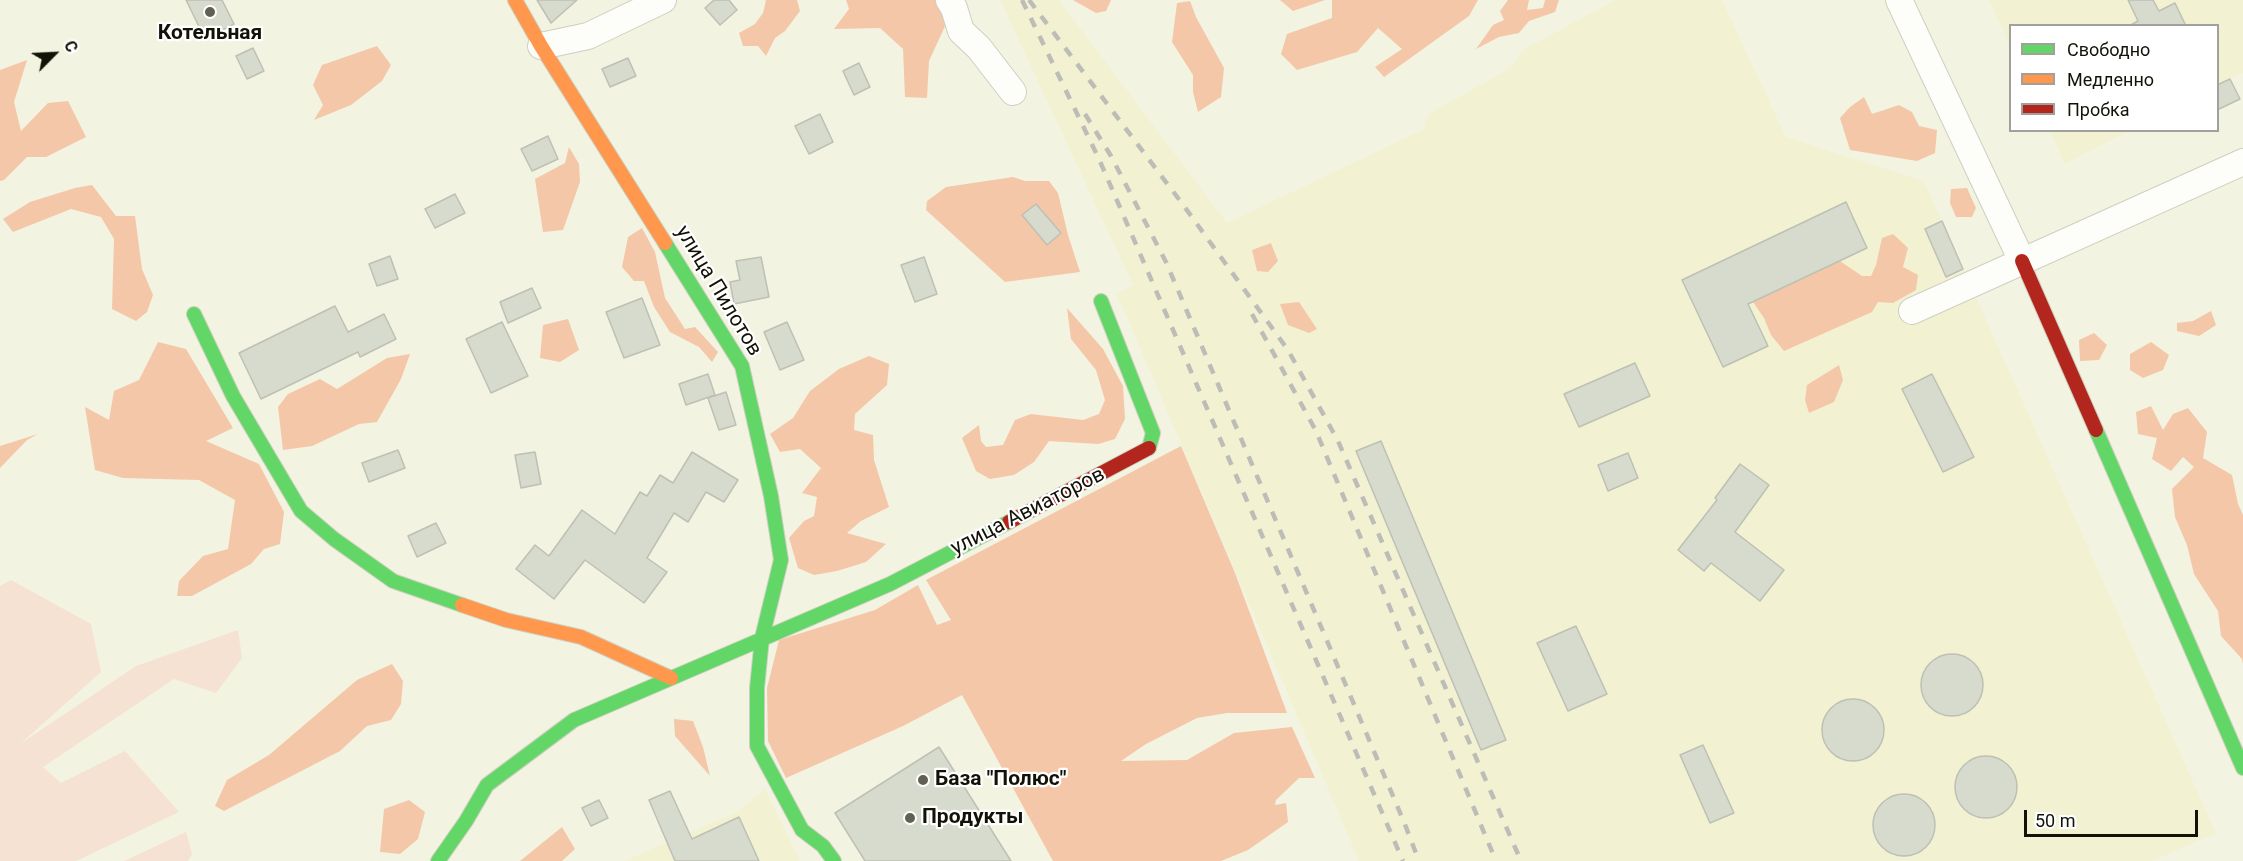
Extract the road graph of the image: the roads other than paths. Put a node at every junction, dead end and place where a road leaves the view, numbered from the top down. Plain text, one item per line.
1 (515, 0) edge
2 (663, 0) edge
3 (949, 0) edge
4 (1899, 0) edge
5 (541, 46) junction
6 (1013, 92) dead end
7 (2243, 162) edge
8 (2022, 261) junction
9 (1101, 302) dead end
10 (1912, 310) dead end
11 (194, 314) dead end
12 (762, 638) junction
13 (671, 678) junction
14 (2243, 768) edge
15 (438, 861) edge
16 (834, 861) edge

1 - 5 street, улица Пилотов
2 - 5 street
3 - 6 street
4 - 8 street
5 - 12 street, улица Пилотов
7 - 8 street
8 - 10 street
8 - 14 street
9 - 12 street, улица Авиаторов
11 - 13 street
12 - 13 street
12 - 16 street, улица Пилотов
13 - 15 street

